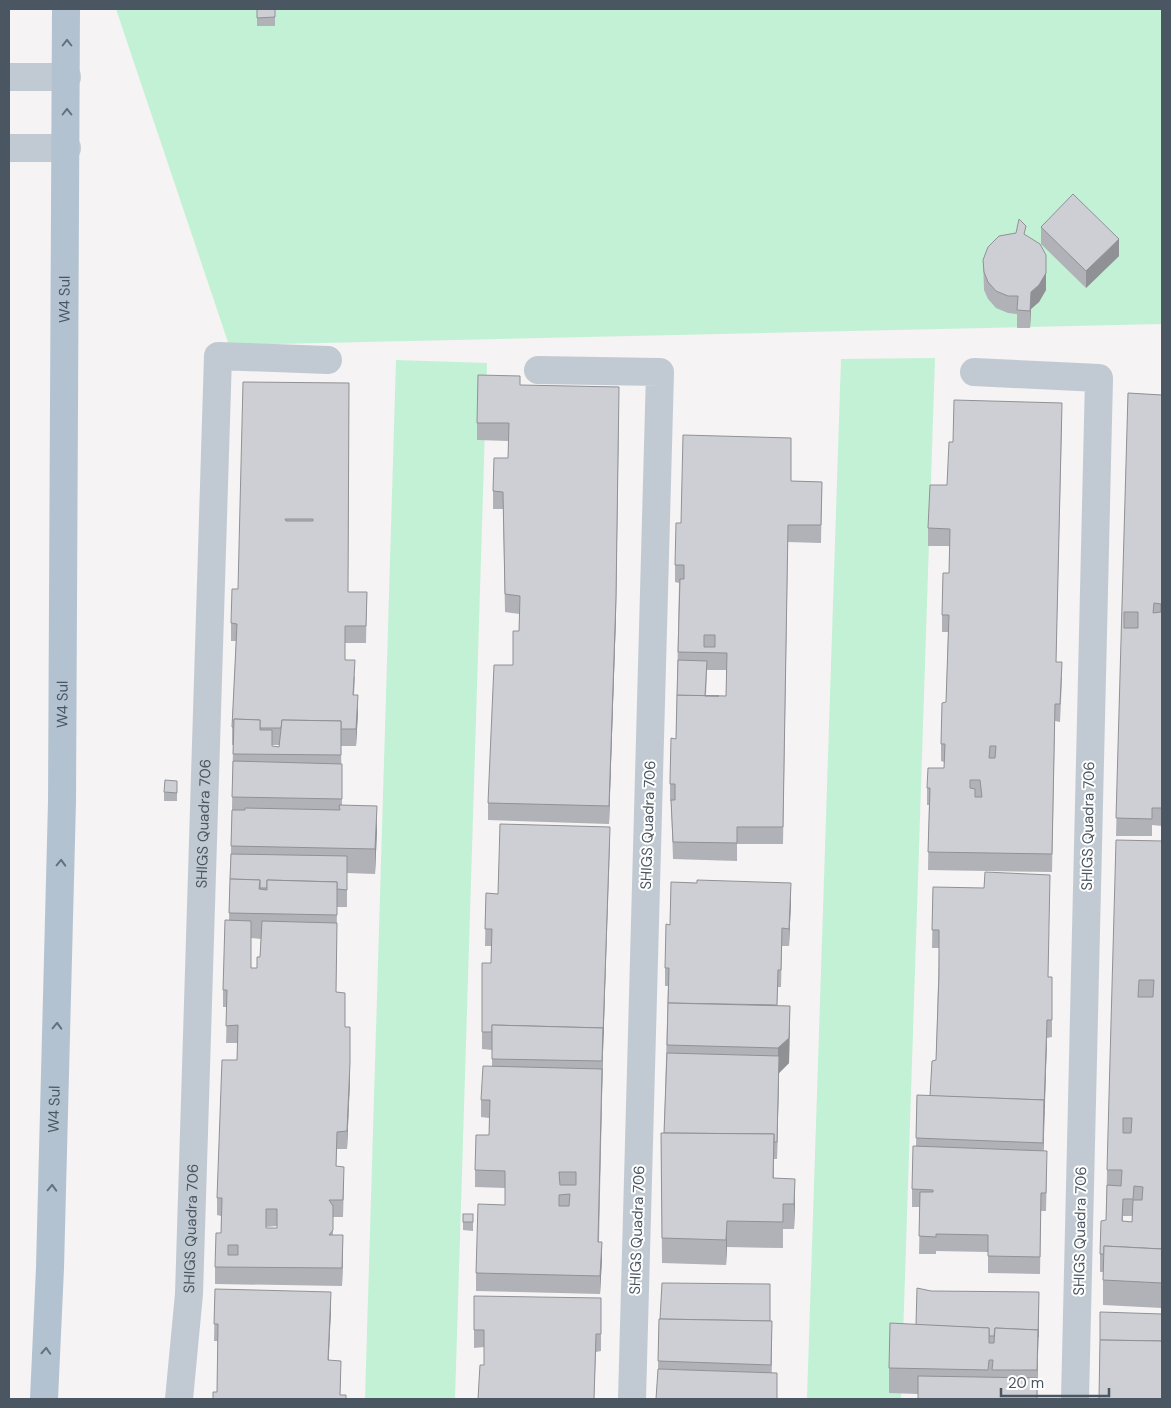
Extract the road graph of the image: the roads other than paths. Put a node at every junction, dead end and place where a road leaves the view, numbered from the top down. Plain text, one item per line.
1 (66, 9) edge
2 (67, 77) junction
3 (9, 78) edge
4 (9, 148) edge
5 (67, 148) junction
6 (328, 360) dead end
7 (538, 370) dead end
8 (974, 372) dead end
9 (44, 1399) edge
10 (179, 1399) edge
11 (632, 1399) edge
12 (1075, 1399) edge

2 -> 1 main road, W4 Sul
2 - 3 street
5 -> 2 main road, W4 Sul
4 - 5 street
9 -> 5 main road, W4 Sul
6 - 10 street, SHIGS Quadra 706
7 - 11 street, SHIGS Quadra 706
8 - 12 street, SHIGS Quadra 706

